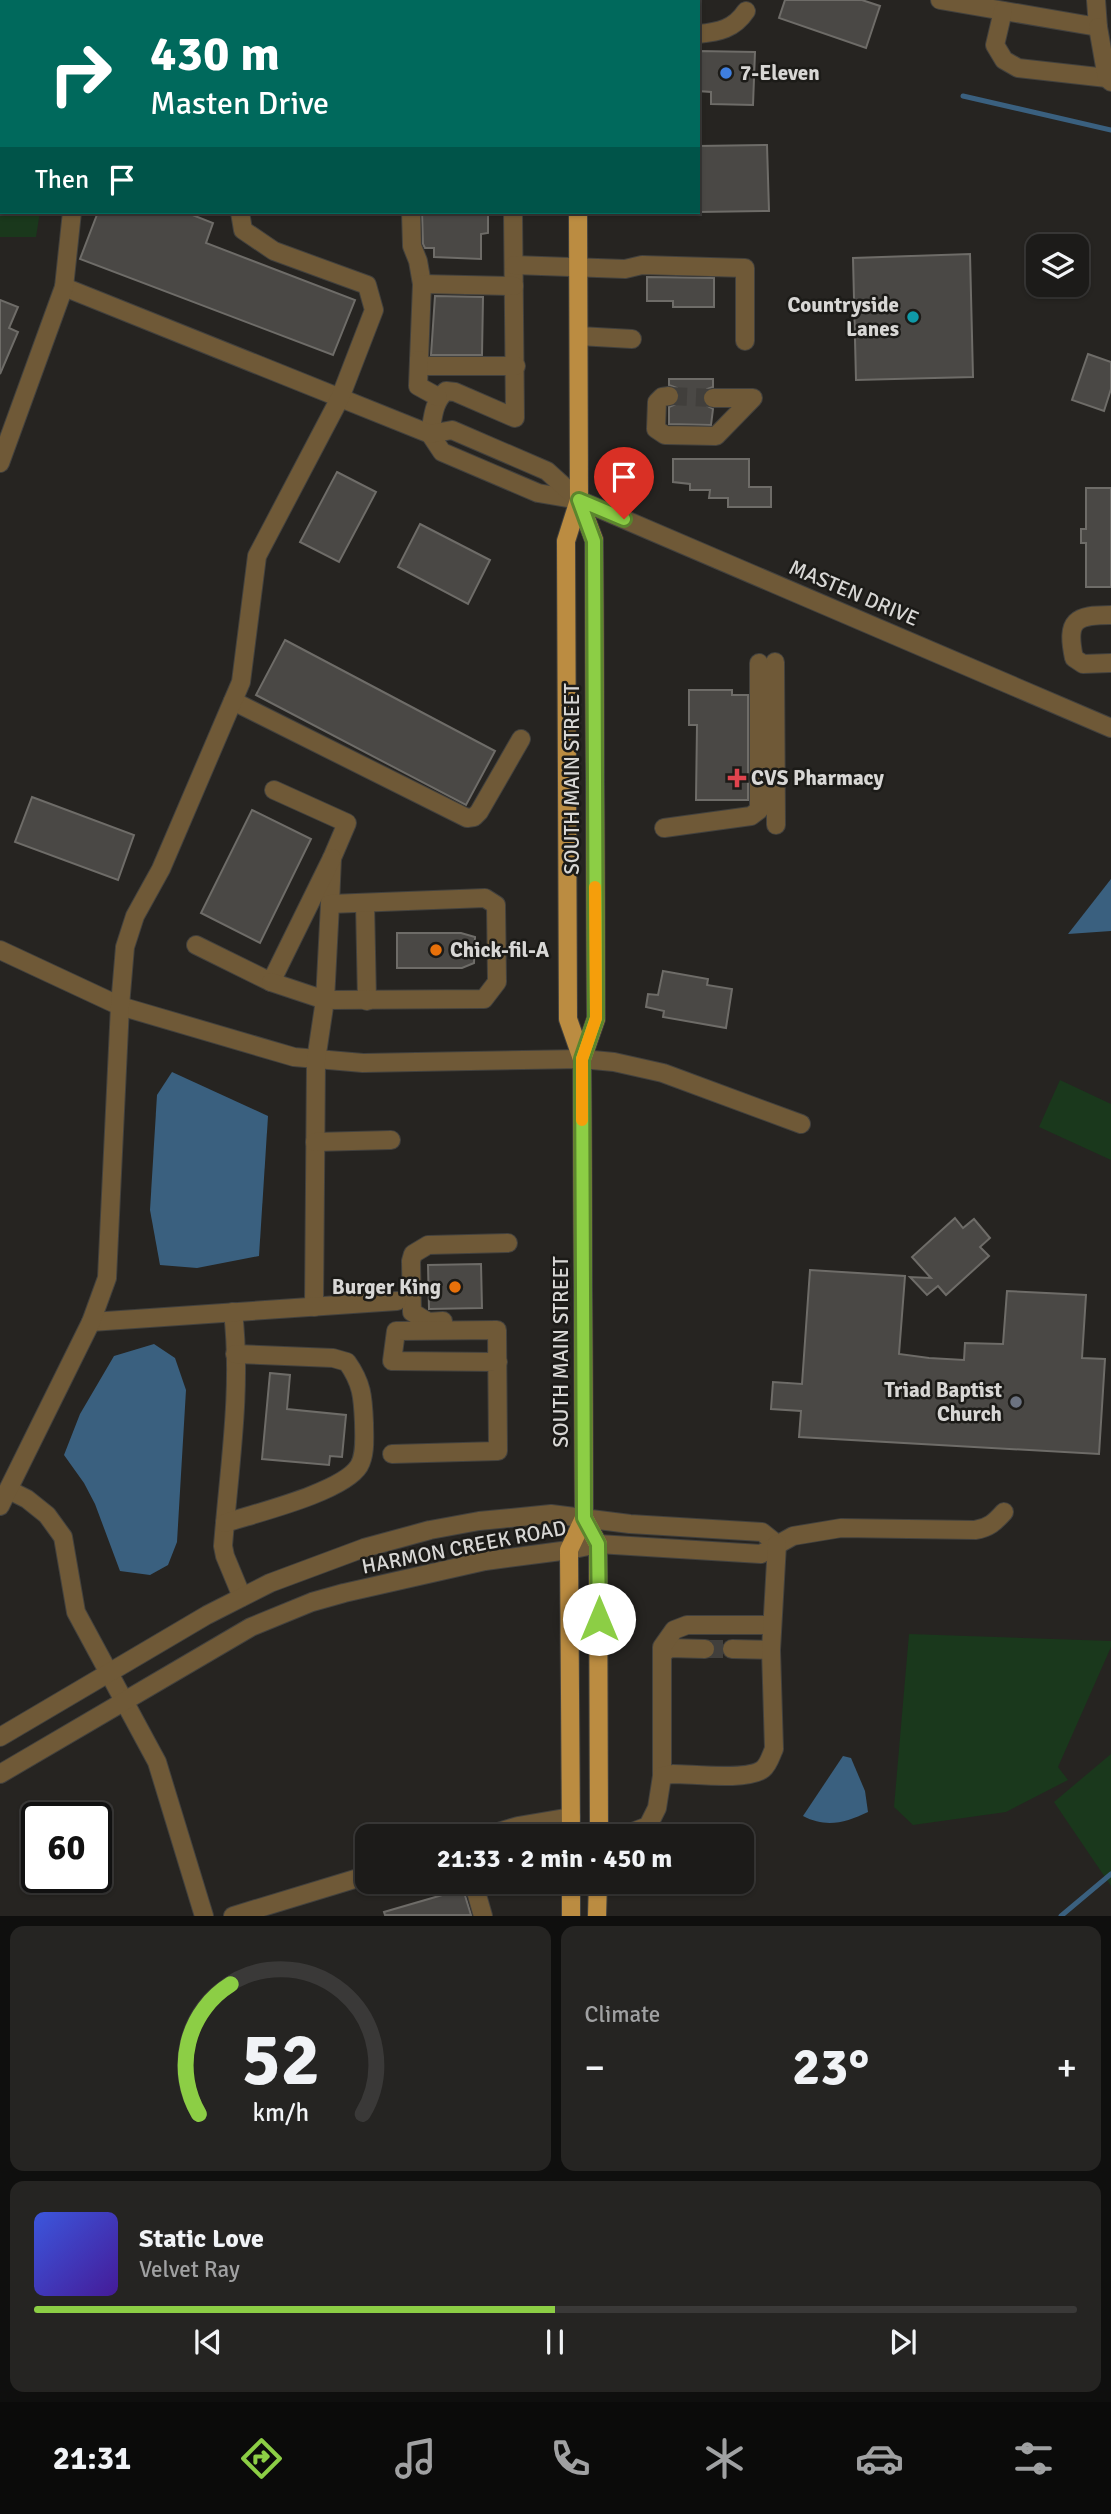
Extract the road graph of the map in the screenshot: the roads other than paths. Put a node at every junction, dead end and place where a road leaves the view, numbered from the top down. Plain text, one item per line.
1 (940, 0) edge
2 (1096, 0) edge
3 (746, 11) dead end
4 (1003, 11) junction
5 (1098, 27) junction
6 (700, 34) edge
7 (1109, 80) edge
8 (72, 214) edge
9 (240, 214) edge
10 (411, 214) edge
11 (513, 214) edge
12 (578, 214) edge
13 (514, 265) junction
14 (579, 267) junction
15 (422, 284) junction
16 (64, 286) junction
17 (514, 286) junction
18 (579, 336) junction
19 (632, 339) dead end
20 (744, 341) dead end
21 (419, 360) junction
22 (516, 366) junction
23 (669, 396) dead end
24 (439, 397) junction
25 (340, 398) junction
26 (713, 398) tunnel mouth
27 (430, 434) junction
28 (0, 463) edge
29 (579, 500) junction
30 (1111, 615) edge
31 (1111, 663) edge
32 (233, 701) junction
33 (1111, 728) edge
34 (521, 739) dead end
35 (274, 790) dead end
36 (776, 825) dead end
37 (664, 828) dead end
38 (332, 858) junction
39 (365, 903) junction
40 (330, 904) junction
41 (196, 945) dead end
42 (0, 950) edge
43 (271, 982) junction
44 (325, 1000) junction
45 (367, 1001) junction
46 (120, 1006) junction
47 (582, 1059) junction
48 (316, 1060) junction
49 (801, 1124) dead end
50 (391, 1140) dead end
51 (315, 1142) junction
52 (508, 1243) dead end
53 (397, 1301) dead end
54 (314, 1307) junction
55 (233, 1312) junction
56 (91, 1322) junction
57 (498, 1324) junction
58 (235, 1354) junction
59 (498, 1362) junction
60 (392, 1454) dead end
61 (4, 1498) edge
62 (1004, 1511) dead end
63 (584, 1518) junction
64 (225, 1523) junction
65 (598, 1544) junction
66 (777, 1544) junction
67 (569, 1550) junction
68 (242, 1597) junction
69 (772, 1625) junction
70 (705, 1649) tunnel mouth
71 (732, 1649) tunnel mouth
72 (771, 1650) junction
73 (661, 1662) junction
74 (108, 1673) junction
75 (124, 1700) junction
76 (0, 1737) edge
77 (0, 1774) edge
78 (662, 1776) junction
79 (570, 1817) junction
80 (530, 1824) edge
81 (570, 1824) edge
82 (599, 1824) edge
83 (649, 1824) edge
84 (355, 1879) edge
85 (477, 1894) edge
86 (571, 1894) edge
87 (598, 1894) edge
88 (204, 1916) edge
89 (233, 1916) edge
90 (483, 1916) edge
91 (571, 1916) edge
92 (597, 1916) edge

1 - 4 street
2 - 5 street
3 - 6 street
4 - 5 street
4 - 7 street
5 - 7 street
8 - 16 street
9 - 25 street
10 - 15 street
11 - 13 street
12 - 14 main road, SOUTH MAIN STREET
13 - 14 street
13 - 17 street
14 - 18 main road, SOUTH MAIN STREET
14 - 20 street
15 - 17 street
15 - 21 street
16 - 25 street
16 - 28 street
17 - 22 street
18 - 19 street
18 - 29 main road, SOUTH MAIN STREET
21 - 22 street
21 - 24 street
22 - 24 street
23 - 26 street
24 - 27 street
25 - 27 street
25 - 32 street
27 - 29 street, MASTEN DRIVE
29 - 33 street, MASTEN DRIVE
29 - 47 main road, SOUTH MAIN STREET
29 - 47 main road, SOUTH MAIN STREET
30 - 31 street
32 - 34 street
32 - 46 street
35 - 38 street
36 - 37 street
38 - 40 street
38 - 43 street
39 - 40 street
39 - 45 street
39 - 45 street
40 - 44 street
41 - 43 street
42 - 46 street
43 - 44 street
44 - 45 street
44 - 48 street
46 - 48 street
46 - 56 street
47 - 48 street
47 - 49 street
47 - 63 main road, SOUTH MAIN STREET
48 - 51 street
50 - 51 street
51 - 54 street
52 - 57 street
53 - 54 street
54 - 55 street
55 - 56 street
55 - 58 street
56 - 61 street
57 - 59 street
57 - 59 street
58 - 64 street
58 - 64 street
59 - 60 street
61 - 74 street
62 - 66 street
63 - 65 main road, SOUTH MAIN STREET
63 - 66 street, HARMON CREEK ROAD
63 - 67 main road, SOUTH MAIN STREET
63 - 68 street, HARMON CREEK ROAD
64 - 68 street
65 - 66 street, HARMON CREEK ROAD
65 - 67 street, HARMON CREEK ROAD
65 - 82 main road, SOUTH MAIN STREET
66 - 69 street
67 - 75 street, HARMON CREEK ROAD
67 - 79 main road, SOUTH MAIN STREET
68 - 74 street, HARMON CREEK ROAD
69 - 72 street
69 - 73 street
70 - 73 street
71 - 72 street
72 - 78 street
73 - 78 street
74 - 75 street
74 - 76 street, HARMON CREEK ROAD
75 - 77 street, HARMON CREEK ROAD
75 - 88 street
78 - 83 street
79 - 80 street
79 - 81 main road, SOUTH MAIN STREET
84 - 89 street
85 - 90 street
86 - 91 main road
87 - 92 main road

